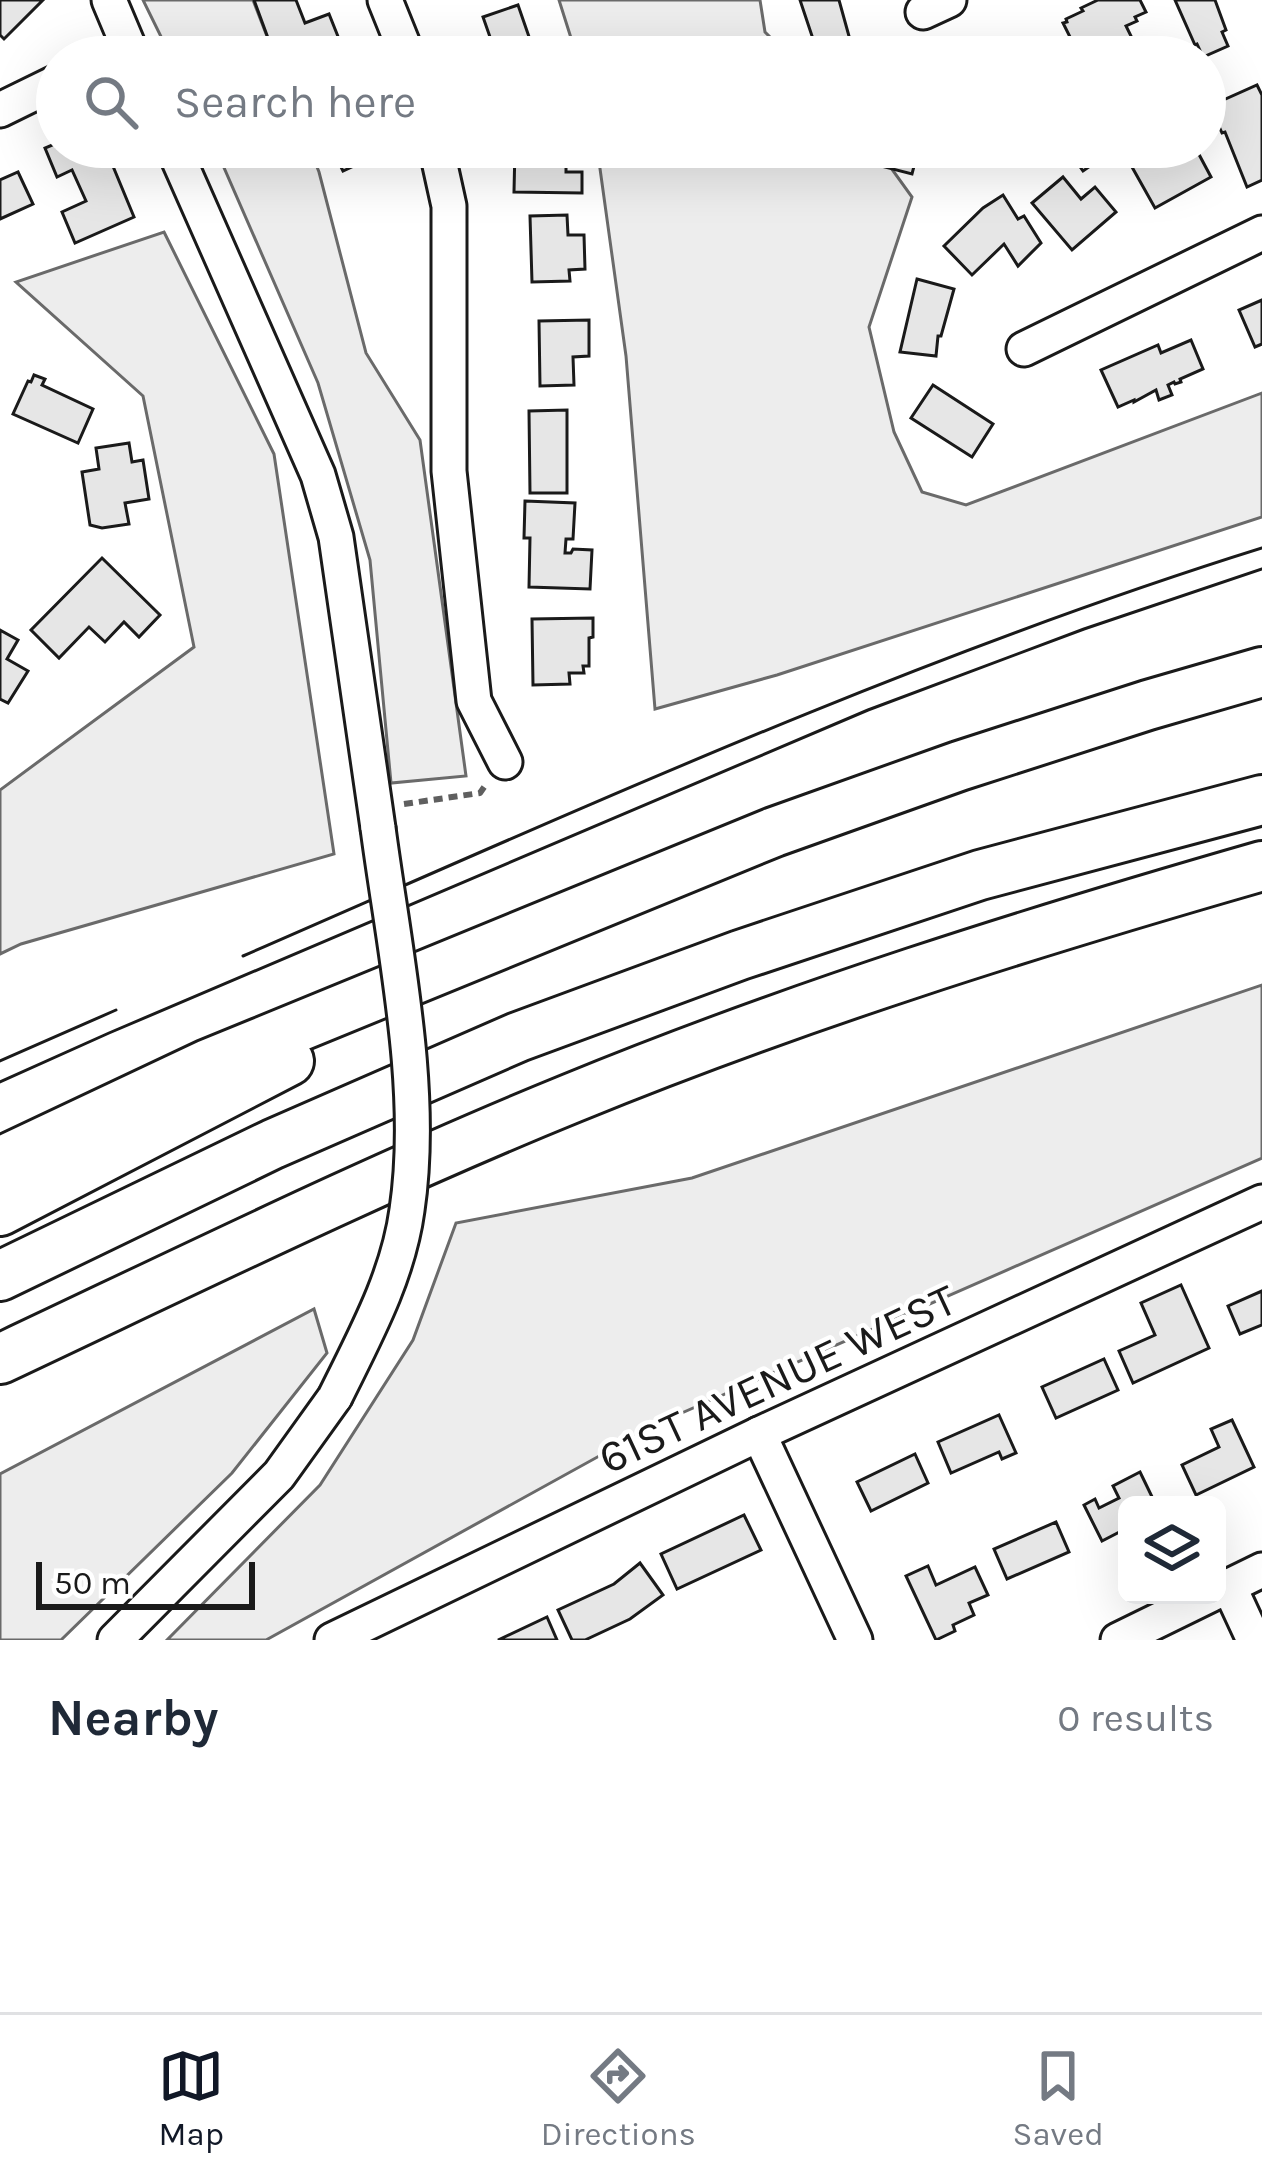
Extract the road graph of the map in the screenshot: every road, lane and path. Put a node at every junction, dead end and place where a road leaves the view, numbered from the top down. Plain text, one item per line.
1 (109, 0) edge
2 (385, 0) edge
3 (119, 36) edge
4 (400, 36) edge
5 (36, 92) edge
6 (0, 110) edge
7 (182, 168) edge
8 (441, 168) edge
9 (1262, 232) edge
10 (1024, 349) dead end
11 (1262, 672) edge
12 (505, 762) dead end
13 (480, 793) dead end
14 (1262, 800) edge
15 (386, 817) junction
16 (1262, 866) edge
17 (598, 902) junction
18 (0, 1162) edge
19 (1262, 1202) edge
20 (0, 1211) edge
21 (0, 1276) edge
22 (0, 1359) edge
23 (759, 1434) junction
24 (1262, 1570) edge
25 (1226, 1588) edge
26 (1226, 1601) edge
27 (1192, 1604) edge
28 (115, 1640) edge
29 (332, 1640) edge
30 (855, 1640) edge
31 (1118, 1640) edge
32 (1254, 1640) edge

1 - 3 street
2 - 4 street
5 - 6 street
7 - 15 street
8 - 12 street
9 - 10 street
11 - 17 highway
13 - 15 path
14 - 21 highway
15 - 28 street, bridge
16 - 22 highway
17 - 18 highway
17 - 20 highway
19 - 23 street, 61ST AVENUE WEST
23 - 29 street, 61ST AVENUE WEST
23 - 30 street
24 - 25 street
26 - 32 street
27 - 31 street

